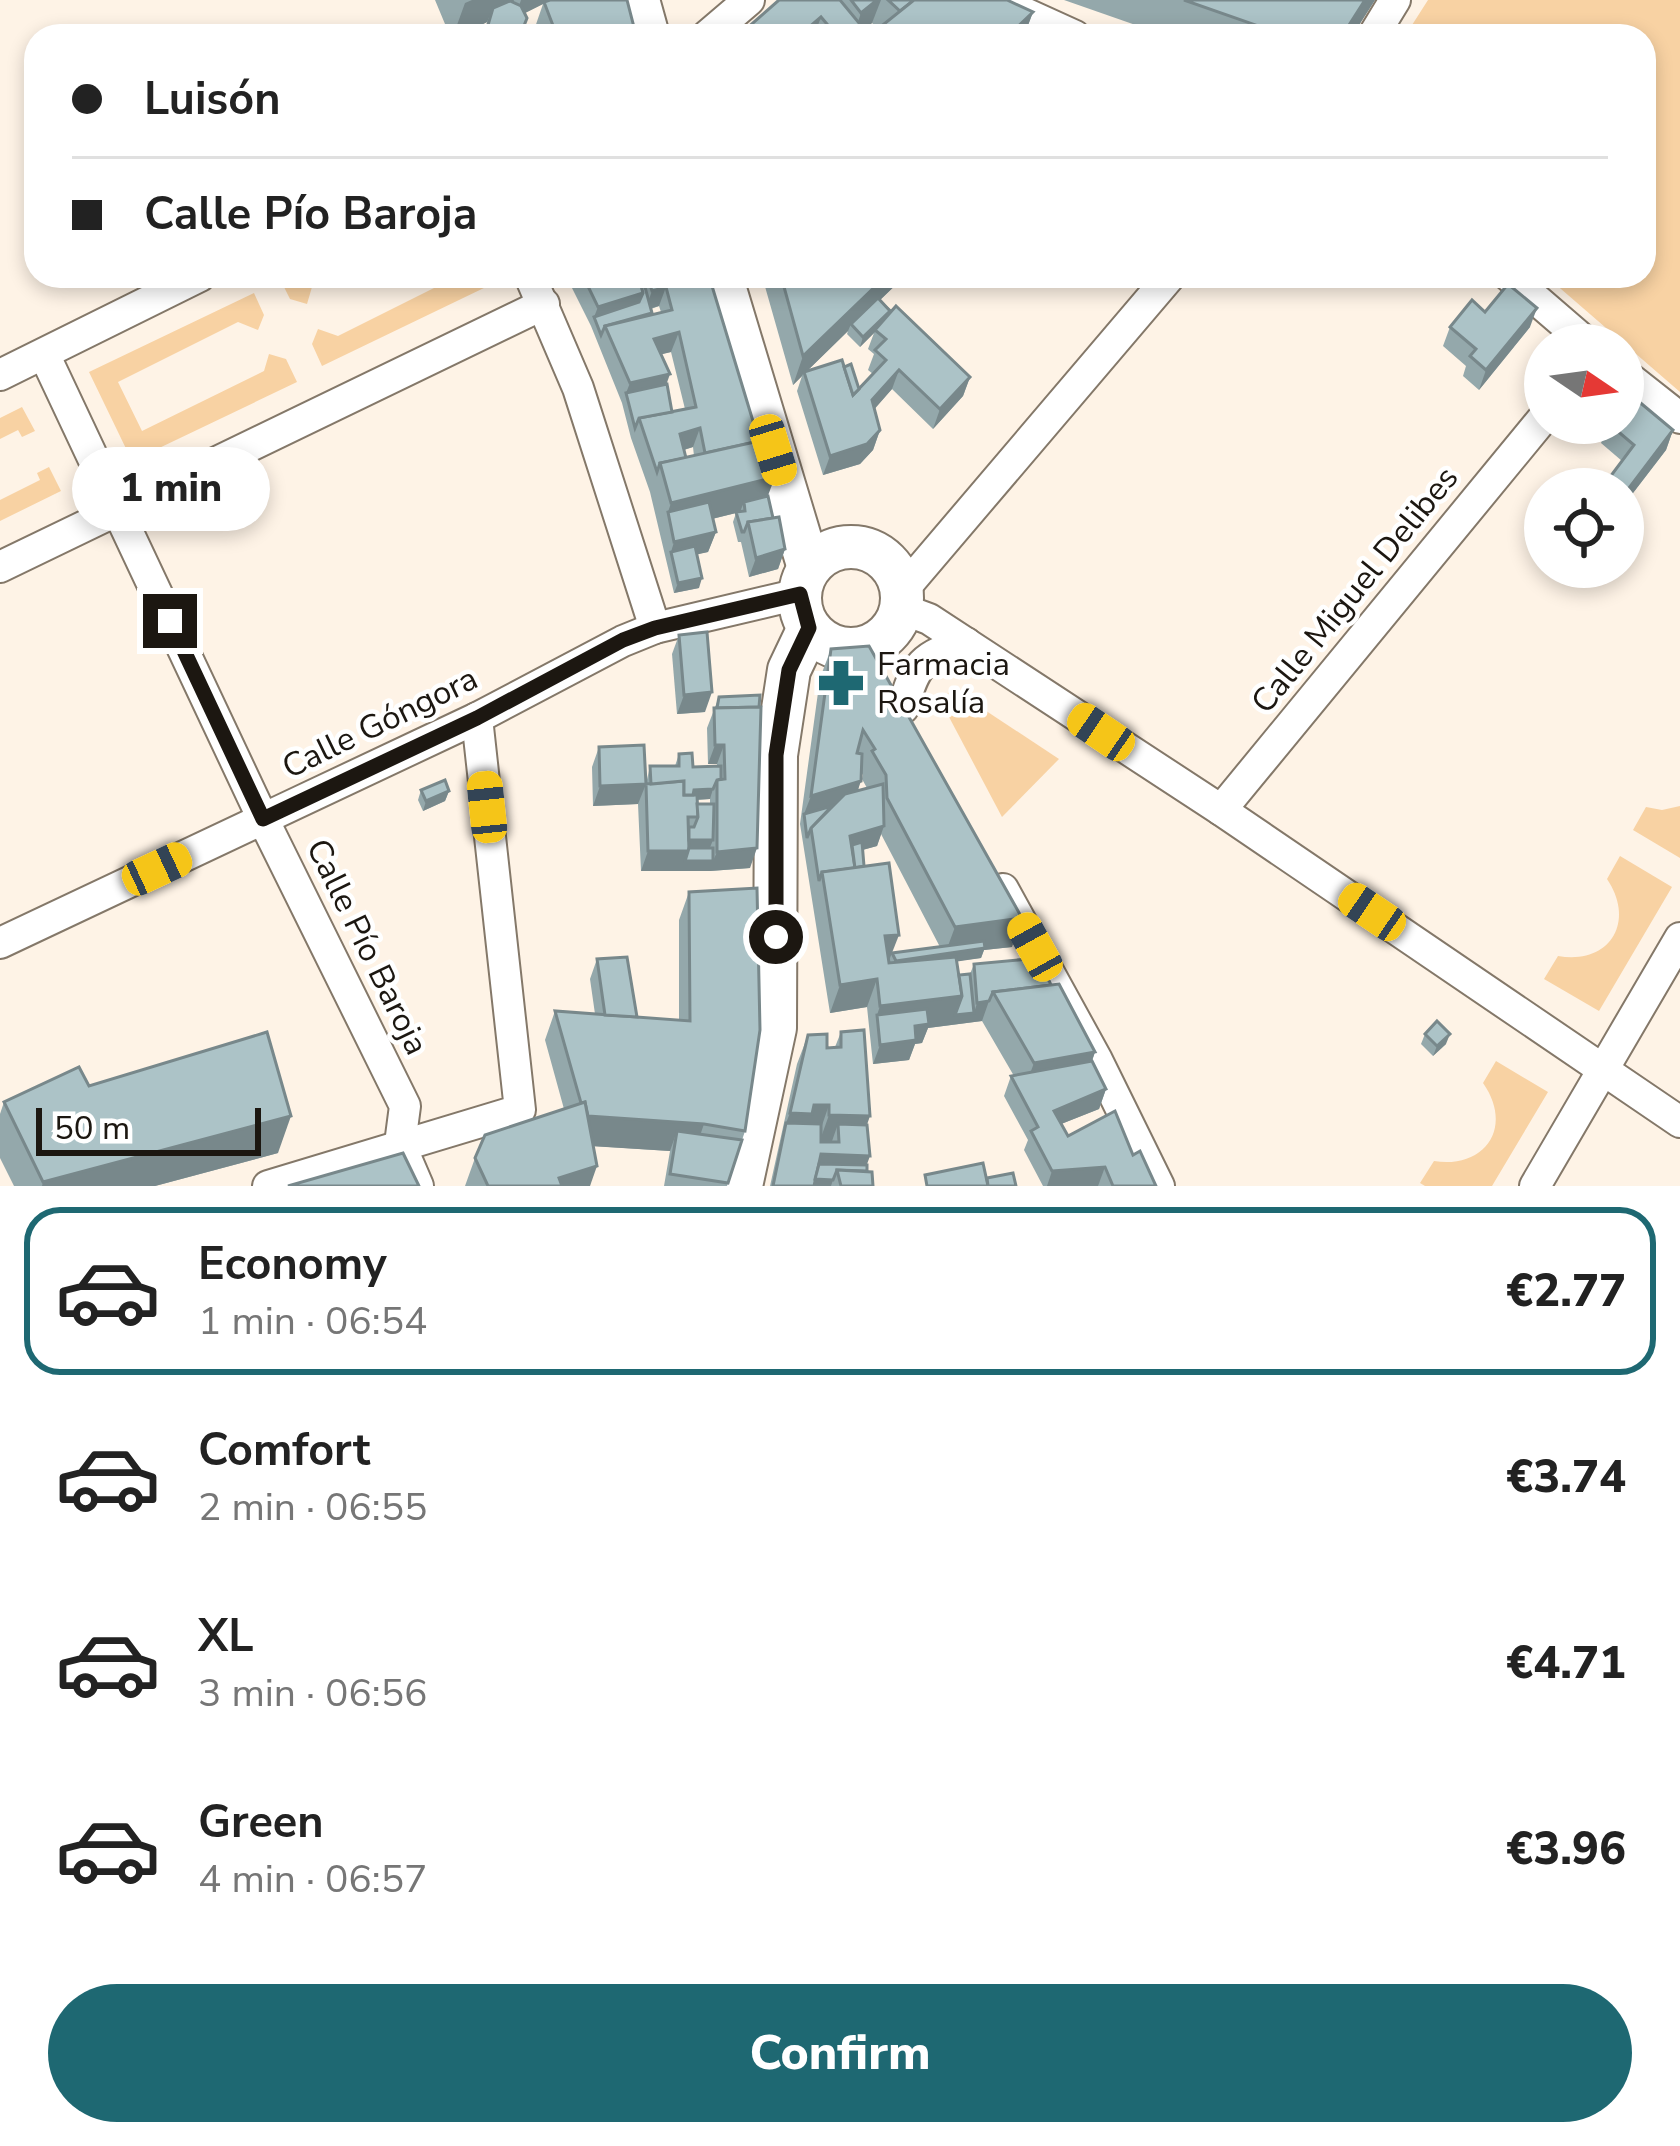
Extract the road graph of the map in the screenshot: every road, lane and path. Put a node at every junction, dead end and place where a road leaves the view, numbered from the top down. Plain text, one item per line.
1 (749, 0) edge
2 (996, 0) edge
3 (721, 24) edge
4 (1049, 24) edge
5 (176, 288) edge
6 (724, 288) edge
7 (1160, 288) edge
8 (1523, 288) edge
9 (537, 290) edge
10 (1565, 324) edge
11 (44, 354) junction
12 (0, 375) edge
13 (1644, 390) edge
14 (1680, 418) edge
15 (1524, 442) edge
16 (118, 509) junction
17 (0, 567) edge
18 (806, 596) junction
19 (902, 600) junction
20 (655, 628) junction
21 (966, 643) junction
22 (869, 647) junction
23 (903, 708) junction
24 (477, 718) junction
25 (921, 741) edge
26 (1221, 810) junction
27 (263, 819) junction
28 (987, 860) edge
29 (1680, 938) edge
30 (0, 943) edge
31 (1604, 1068) junction
32 (1680, 1122) edge
33 (400, 1144) junction
34 (268, 1186) edge
35 (418, 1186) edge
36 (741, 1186) edge
37 (1159, 1186) edge
38 (1535, 1186) edge

1 - 3 street
2 - 4 street
5 - 11 street
6 - 18 street
7 - 19 street
8 - 10 street
9 - 16 street
9 - 20 street
11 - 12 street
11 - 16 street, Calle Pío Baroja
13 - 14 street
15 - 26 street, Calle Miguel Delibes
16 - 17 street
16 - 27 street, Calle Pío Baroja
18 - 19 street
18 - 20 street, Calle Góngora
18 - 22 street
18 - 36 street
19 - 21 street
19 - 22 street
20 - 24 street, Calle Góngora
21 - 23 street
21 - 26 street
22 - 23 street
23 - 25 street
24 - 27 street, Calle Góngora
24 - 33 street
26 - 31 street
27 - 30 street, Calle Góngora
27 - 33 street, Calle Pío Baroja
28 - 37 street
29 - 31 street
31 - 32 street
31 - 38 street
33 - 34 street
33 - 35 street, Calle Pío Baroja

